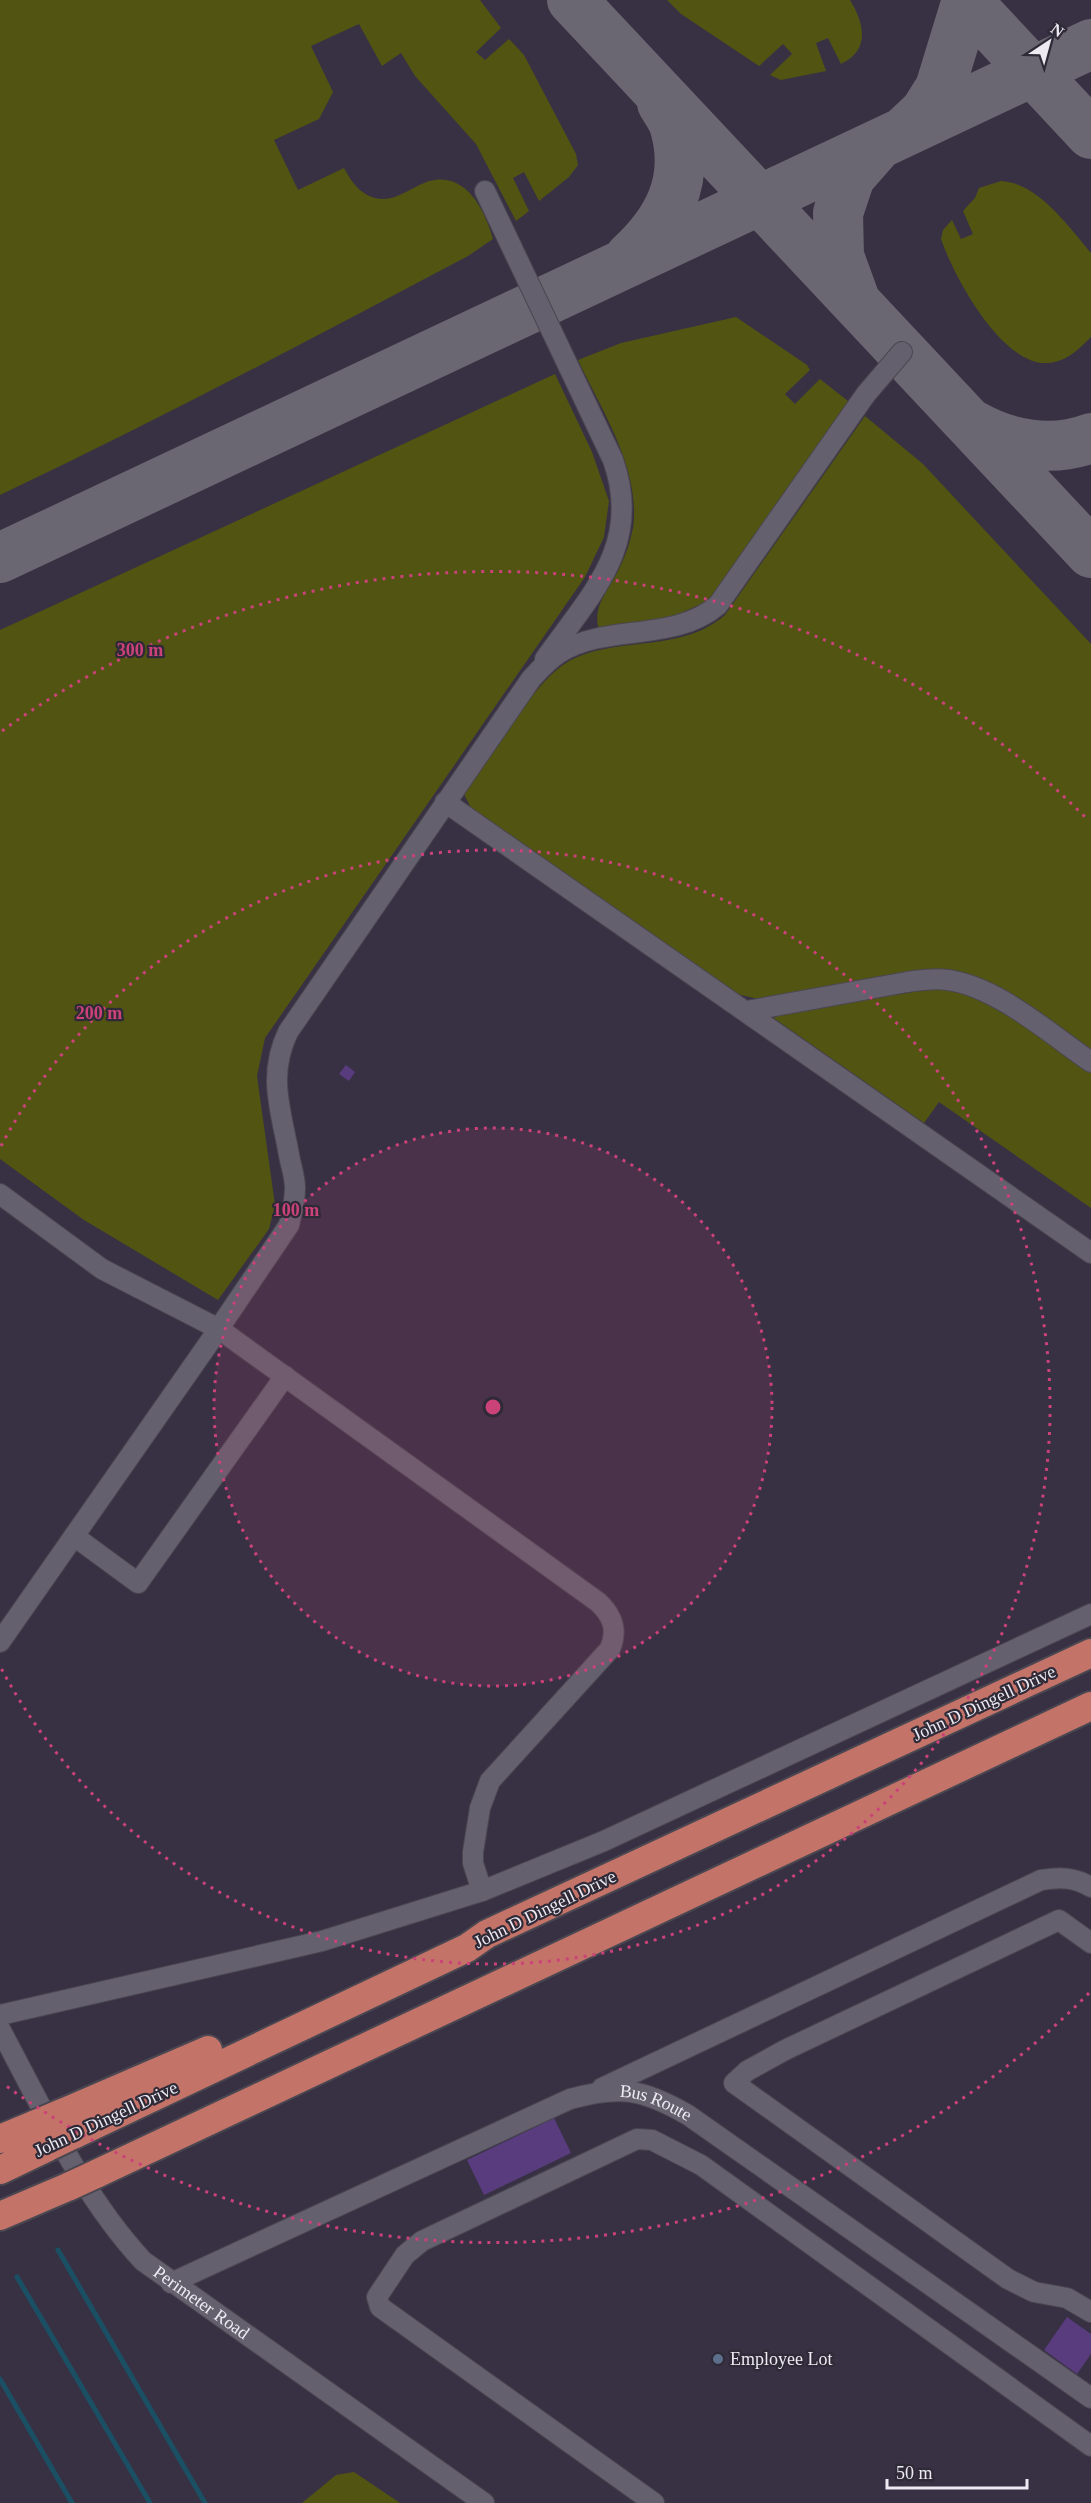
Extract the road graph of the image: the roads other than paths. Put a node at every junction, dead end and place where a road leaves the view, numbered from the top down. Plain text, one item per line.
1 (485, 191) dead end
2 (902, 352) dead end
3 (531, 679) junction
4 (445, 802) junction
5 (747, 1011) junction
6 (1091, 1062) edge
7 (0, 1194) edge
8 (1091, 1253) edge
9 (219, 1329) junction
10 (285, 1376) junction
11 (74, 1536) junction
12 (1091, 1614) edge
13 (0, 1642) edge
14 (1091, 1653) edge
15 (1091, 1706) edge
16 (1091, 1887) edge
17 (482, 1891) junction
18 (1091, 1943) edge
19 (0, 2015) edge
20 (0, 2029) edge
21 (591, 2093) junction
22 (42, 2135) junction
23 (0, 2139) edge
24 (0, 2169) edge
25 (43, 2199) junction
26 (0, 2216) edge
27 (0, 2223) edge
28 (171, 2283) junction
29 (1091, 2312) edge
30 (1091, 2398) edge
31 (1091, 2446) edge
32 (484, 2503) edge
33 (654, 2503) edge

1 - 3 lane
2 - 3 lane
3 - 4 lane
4 - 5 lane
4 - 9 lane
5 - 6 lane
5 - 8 lane
7 - 9 lane
9 - 10 lane
9 - 11 lane
10 - 11 lane
10 - 17 lane
11 - 13 lane
12 - 17 lane
14 - 22 highway, John D Dingell Drive, bridge
15 - 25 highway, bridge
16 - 21 lane
17 - 19 lane
18 - 29 lane
20 - 28 lane, Perimeter Road
21 - 28 lane, Bus Route
21 - 30 lane, Bus Route
22 - 23 highway
22 - 24 highway, John D Dingell Drive
25 - 26 highway
25 - 27 highway
28 - 32 lane, Perimeter Road
31 - 33 lane

